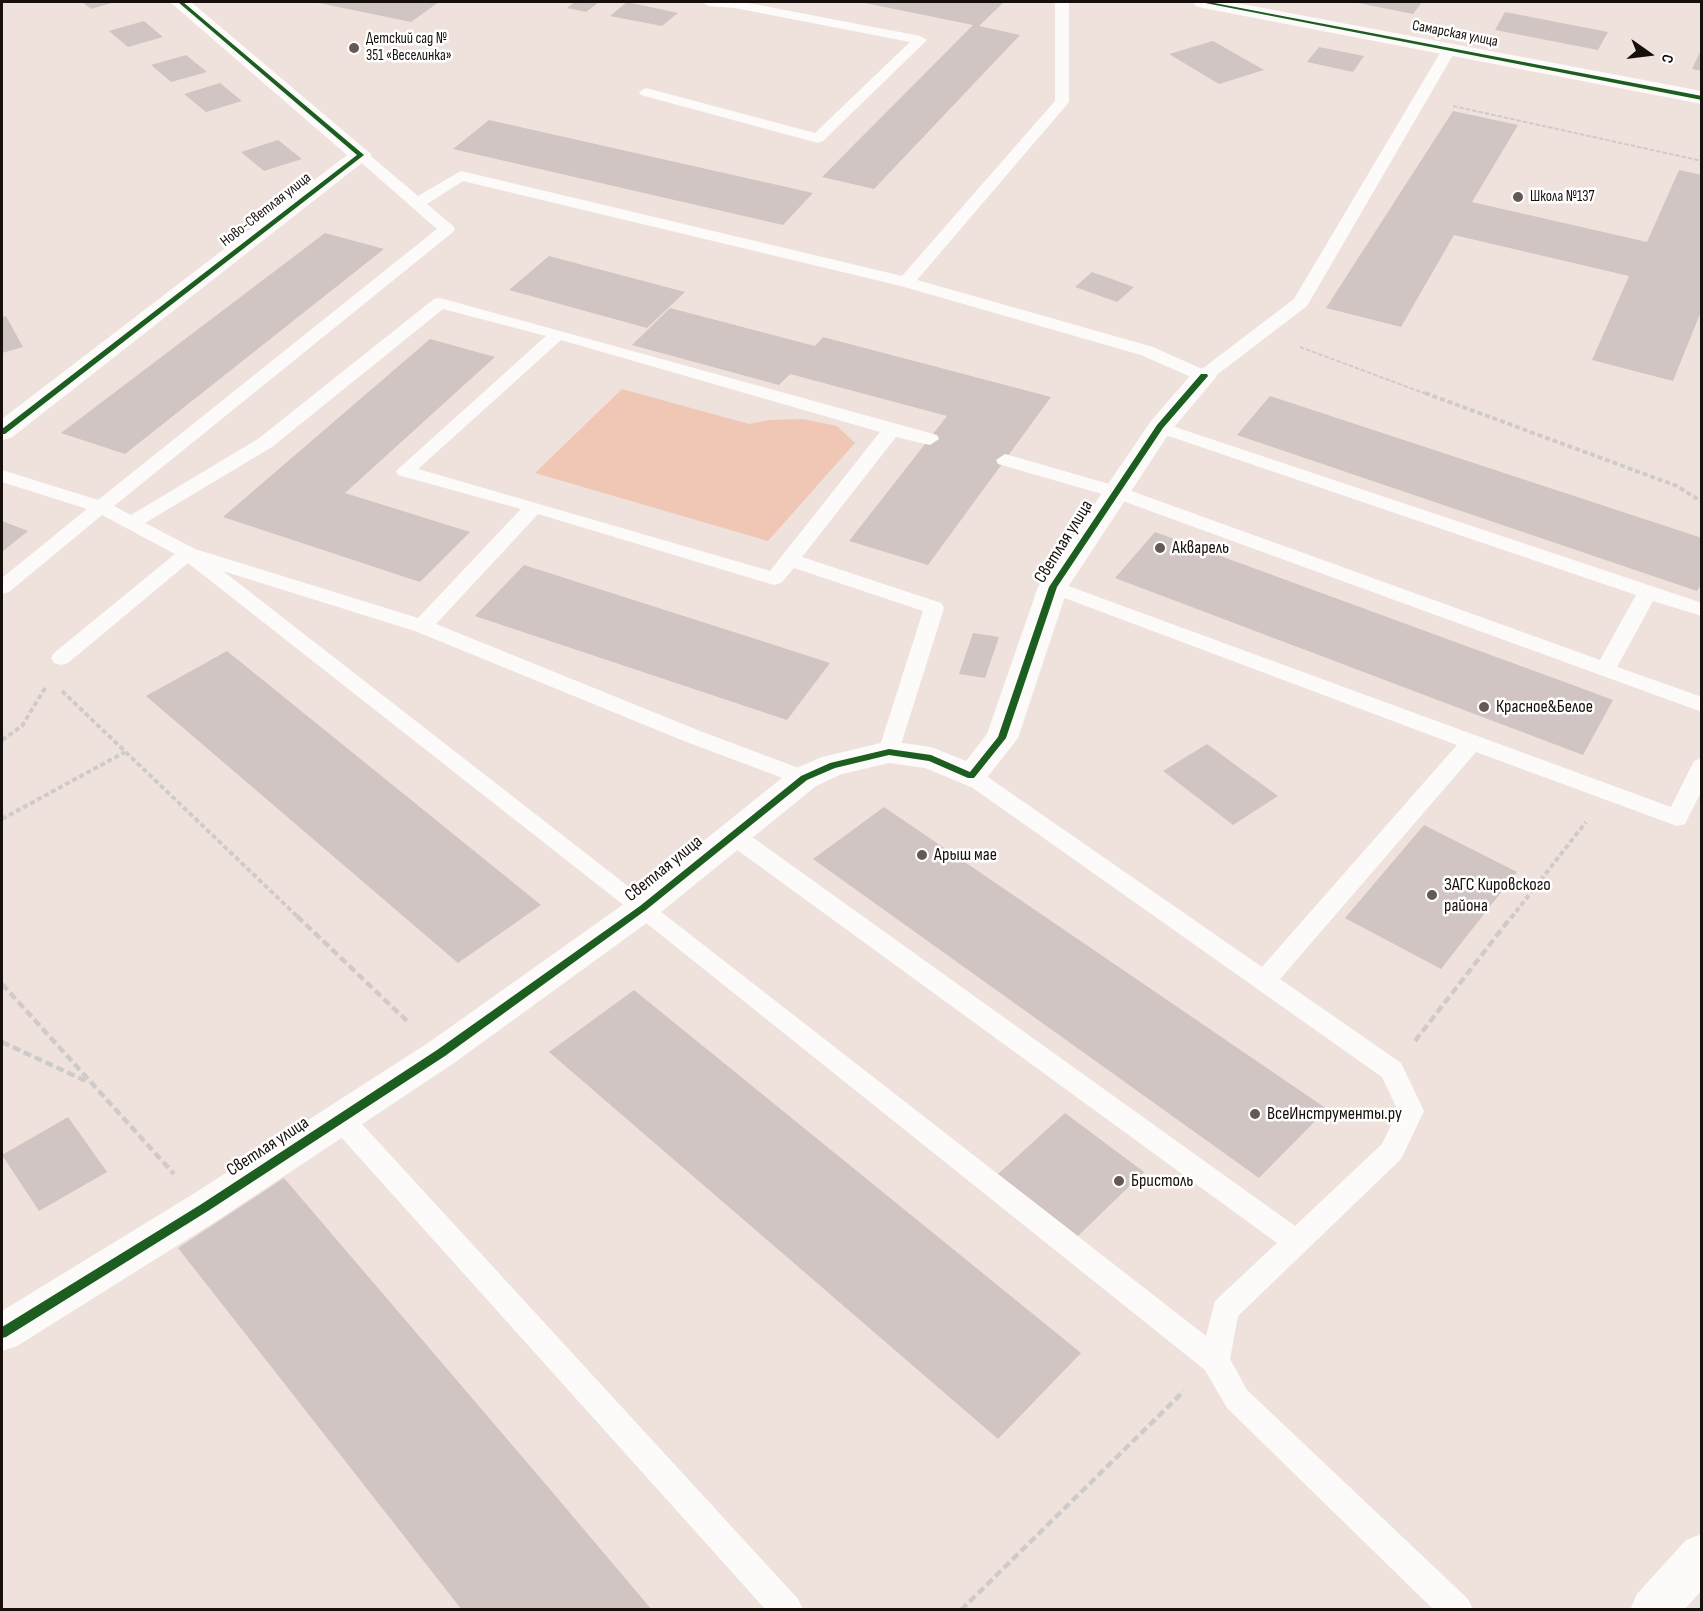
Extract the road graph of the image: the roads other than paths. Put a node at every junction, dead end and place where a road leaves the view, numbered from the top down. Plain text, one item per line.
1 (180, 2) edge
2 (708, 2) edge
3 (1062, 2) edge
4 (1203, 2) edge
5 (1450, 48) junction
6 (646, 92) dead end
7 (1701, 98) edge
8 (361, 155) junction
9 (416, 204) junction
10 (906, 282) junction
11 (558, 334) junction
12 (1204, 375) junction
13 (1160, 427) junction
14 (892, 430) junction
15 (2, 432) edge
16 (930, 439) dead end
17 (1005, 460) dead end
18 (2, 476) edge
19 (1116, 492) junction
20 (100, 507) junction
21 (534, 507) junction
22 (131, 523) junction
23 (188, 553) junction
24 (788, 559) junction
25 (1053, 587) junction
26 (2, 588) edge
27 (1648, 591) junction
28 (1701, 610) edge
29 (422, 626) junction
30 (61, 658) road end
31 (1605, 670) junction
32 (1701, 705) edge
33 (1472, 742) junction
34 (889, 752) junction
35 (1701, 766) edge
36 (971, 776) junction
37 (804, 778) junction
38 (733, 835) junction
39 (644, 908) junction
40 (1264, 981) junction
41 (342, 1119) junction
42 (1297, 1242) junction
43 (2, 1333) edge
44 (1215, 1361) junction
45 (1701, 1556) edge
46 (787, 1610) edge
47 (1457, 1610) edge
48 (1653, 1610) edge

1 - 8 street
2 - 6 lane
3 - 10 lane
4 - 5 street, Самарская улица
5 - 7 street, Самарская улица
5 - 12 lane
8 - 9 lane
8 - 15 street, Ново-Светлая улица
9 - 10 lane
9 - 20 lane
10 - 12 lane
11 - 14 lane
11 - 21 lane
11 - 22 lane
12 - 13 street, Светлая улица
13 - 19 street, Светлая улица
13 - 27 lane
14 - 16 lane
14 - 24 lane
17 - 19 lane
18 - 20 lane
19 - 25 street, Светлая улица
19 - 31 lane
20 - 22 lane
20 - 26 lane
21 - 24 lane
21 - 29 lane
22 - 23 lane
23 - 29 lane
23 - 30 lane
23 - 39 lane
24 - 34 lane
25 - 33 lane
25 - 36 street, Светлая улица
27 - 28 lane
27 - 31 lane
29 - 37 lane
31 - 32 lane
33 - 35 lane
33 - 40 lane
34 - 36 street, Светлая улица
34 - 37 street, Светлая улица
36 - 40 lane
37 - 38 street, Светлая улица
38 - 39 street, Светлая улица
38 - 42 lane
39 - 41 street, Светлая улица
39 - 44 lane
40 - 42 lane
41 - 43 street, Светлая улица
41 - 46 lane
42 - 44 lane
44 - 47 lane
45 - 48 street

